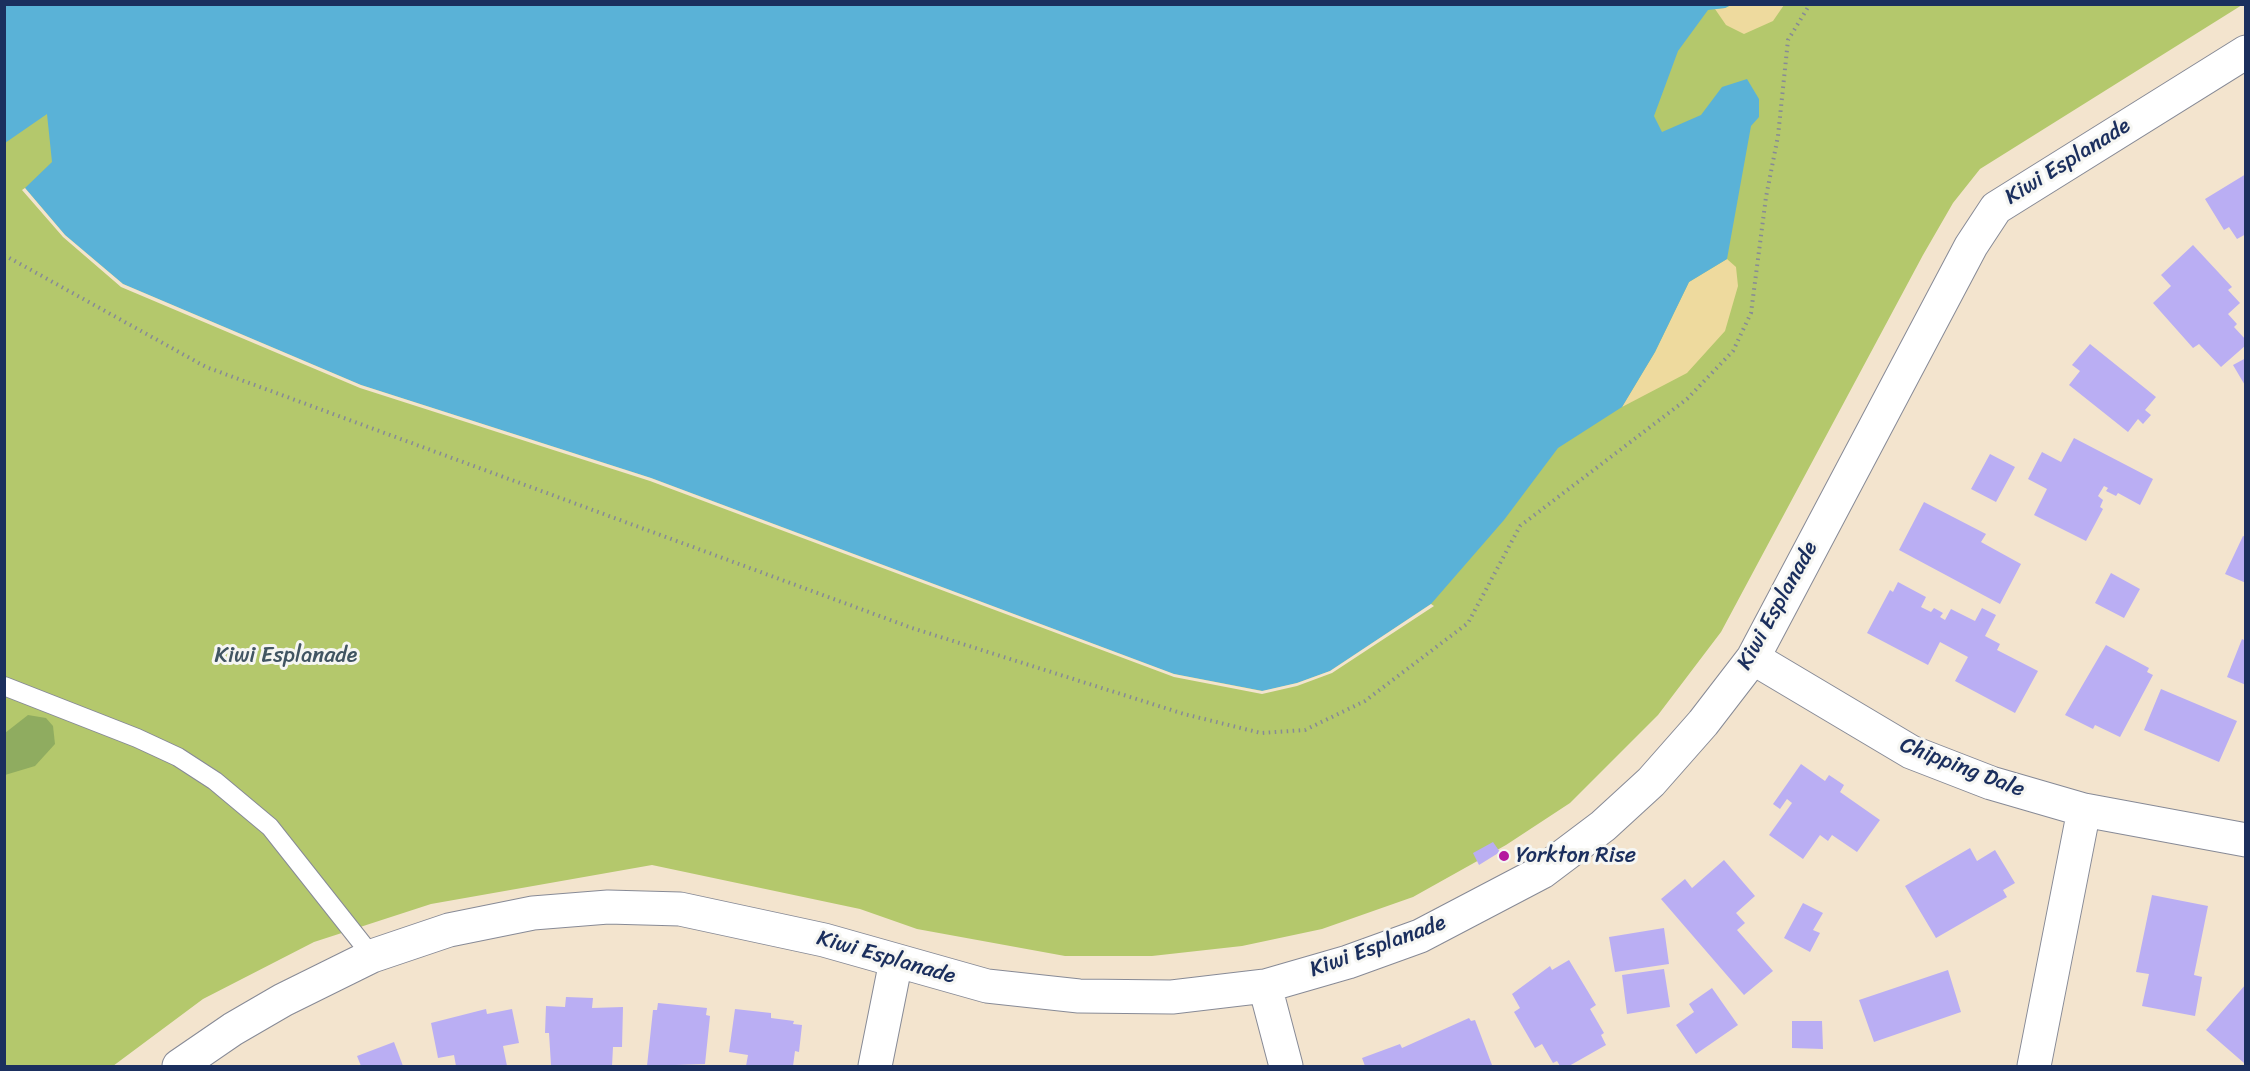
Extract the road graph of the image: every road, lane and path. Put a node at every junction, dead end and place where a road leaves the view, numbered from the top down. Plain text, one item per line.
1 (1810, 4) edge
2 (2246, 52) edge
3 (4, 255) edge
4 (1753, 658) junction
5 (4, 686) edge
6 (2084, 810) junction
7 (2246, 840) edge
8 (372, 956) junction
9 (896, 961) junction
10 (1265, 986) junction
11 (179, 1066) edge
12 (875, 1066) edge
13 (1286, 1066) edge
14 (2034, 1066) edge

1 - 3 path
2 - 4 street, Kiwi Esplanade
4 - 6 street, Chipping Dale
4 - 10 street, Kiwi Esplanade
5 - 8 lane
6 - 7 street, Chipping Dale
6 - 14 street
8 - 9 street, Kiwi Esplanade
8 - 11 street, Kiwi Esplanade
9 - 10 street, Kiwi Esplanade
9 - 12 street
10 - 13 street

